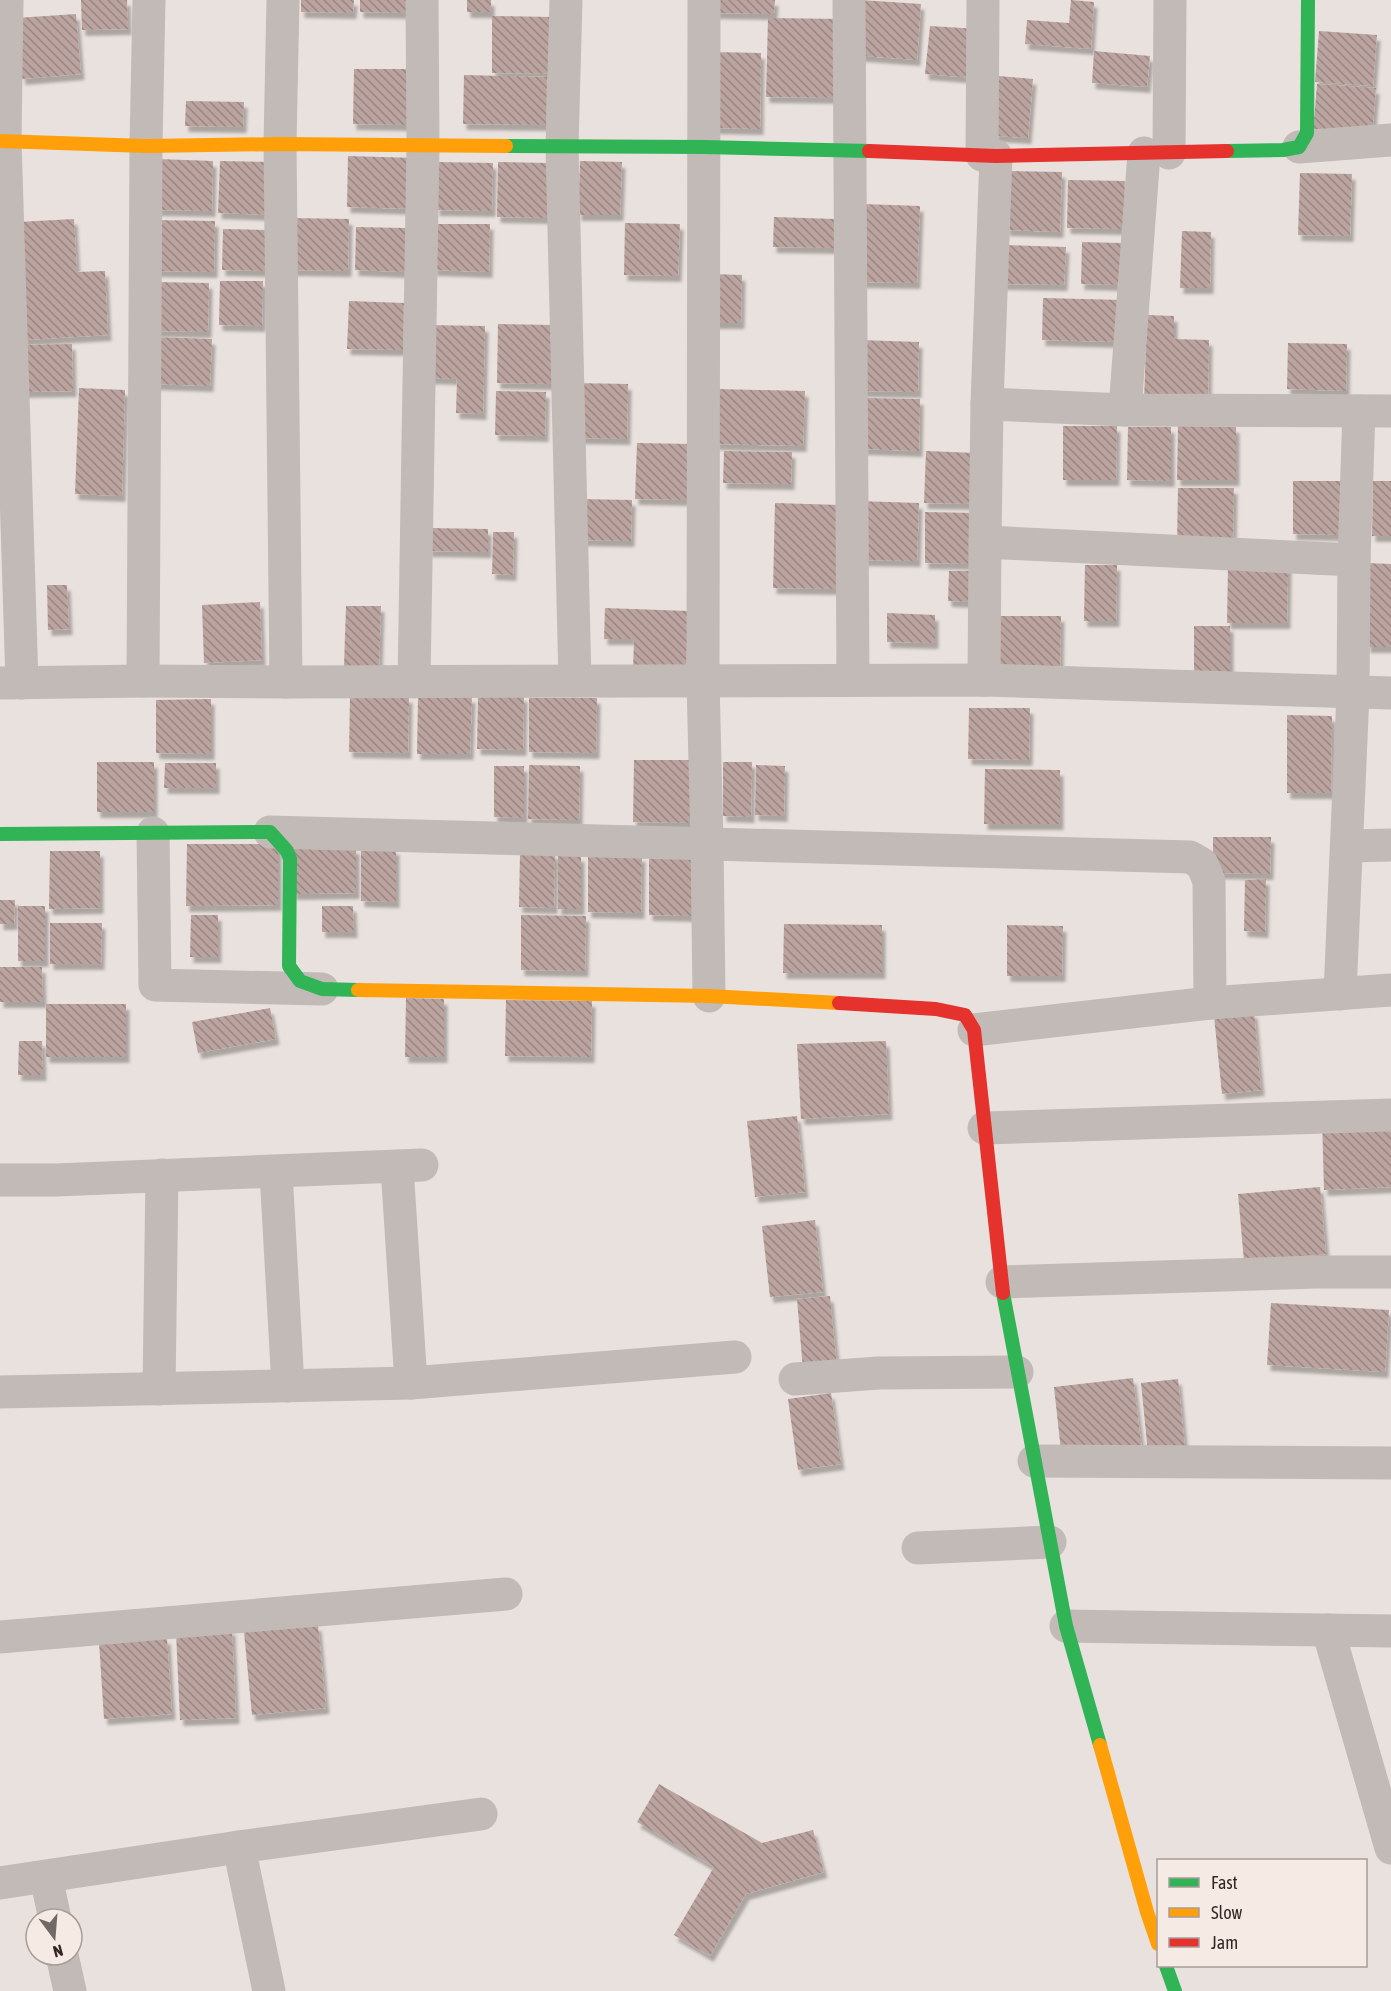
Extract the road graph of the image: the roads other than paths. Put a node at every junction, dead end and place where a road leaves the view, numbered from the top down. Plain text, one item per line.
1 (7, 0) edge
2 (148, 0) edge
3 (283, 0) edge
4 (422, 0) edge
5 (566, 0) edge
6 (704, 0) edge
7 (849, 0) edge
8 (984, 0) edge
9 (1170, 0) edge
10 (1308, 0) edge
11 (1391, 140) edge
12 (3, 141) edge
13 (280, 144) junction
14 (146, 146) junction
15 (423, 146) junction
16 (562, 147) junction
17 (705, 147) junction
18 (1299, 147) junction
19 (851, 150) junction
20 (1157, 153) junction
21 (989, 155) junction
22 (987, 404) junction
23 (1125, 410) junction
24 (1359, 411) junction
25 (1391, 411) edge
26 (985, 542) junction
27 (1354, 560) junction
28 (853, 680) junction
29 (984, 680) junction
30 (143, 681) junction
31 (575, 681) junction
32 (703, 681) junction
33 (286, 682) junction
34 (414, 682) junction
35 (11, 683) edge
36 (1353, 693) junction
37 (1391, 693) edge
38 (153, 832) junction
39 (270, 832) junction
40 (0, 834) edge
41 (707, 843) junction
42 (1391, 845) edge
43 (1347, 846) junction
44 (322, 989) junction
45 (1391, 990) edge
46 (1340, 994) junction
47 (709, 996) junction
48 (1210, 1003) junction
49 (974, 1030) junction
50 (1391, 1115) edge
51 (984, 1128) junction
52 (276, 1172) junction
53 (162, 1175) junction
54 (0, 1180) edge
55 (1391, 1272) edge
56 (1002, 1282) junction
57 (735, 1357) dead end
58 (1017, 1372) junction
59 (795, 1379) dead end
60 (411, 1383) junction
61 (288, 1386) junction
62 (159, 1389) junction
63 (0, 1392) edge
64 (1034, 1461) junction
65 (1391, 1463) edge
66 (1050, 1542) junction
67 (918, 1548) dead end
68 (506, 1594) dead end
69 (1066, 1626) junction
70 (1328, 1630) junction
71 (1391, 1631) edge
72 (0, 1637) edge
73 (481, 1814) dead end
74 (239, 1847) junction
75 (1391, 1848) edge
76 (46, 1877) junction
77 (0, 1883) edge
78 (52, 1907) edge
79 (1157, 1941) edge
80 (65, 1967) edge
81 (1167, 1967) edge
82 (70, 1991) edge
83 (269, 1991) edge
84 (1175, 1991) edge

1 - 12 street
2 - 14 street
3 - 13 street
4 - 15 street
5 - 16 street
6 - 17 street
7 - 19 street
8 - 21 street
9 - 20 street
10 - 18 street
11 - 18 street
12 - 14 street
12 - 35 street
13 - 14 street
13 - 15 street
13 - 33 street
14 - 30 street
15 - 16 street
15 - 34 street
16 - 17 street
16 - 31 street
17 - 19 street
17 - 32 street
18 - 20 street
19 - 21 street
19 - 28 street
20 - 21 street
20 - 23 street
21 - 22 street
22 - 23 street
22 - 26 street
23 - 24 street
24 - 25 street
24 - 27 street
26 - 27 street
26 - 29 street
27 - 36 street
28 - 29 street
28 - 32 street
29 - 36 street
30 - 33 street
30 - 35 street
31 - 32 street
31 - 34 street
32 - 41 street
33 - 34 street
36 - 37 street
36 - 43 street
38 - 39 street
38 - 40 street
38 - 44 street
39 - 41 street
39 - 44 street
41 - 47 street
41 - 48 street
42 - 43 street
43 - 46 street
44 - 47 street
45 - 46 street
46 - 48 street
47 - 49 street
48 - 49 street
49 - 51 street
50 - 51 street
51 - 56 street
52 - 53 street
52 - 60 street
52 - 61 street
53 - 54 street
53 - 62 street
55 - 56 street
56 - 58 street
57 - 60 street
58 - 59 street
58 - 64 street
60 - 61 street
61 - 62 street
62 - 63 street
64 - 65 street
64 - 66 street
66 - 67 street
66 - 69 street
68 - 72 street
69 - 70 street
69 - 79 street
70 - 71 street
70 - 75 street
73 - 74 street
74 - 76 street
74 - 83 street
76 - 77 street
76 - 78 street
80 - 82 street
81 - 84 street

